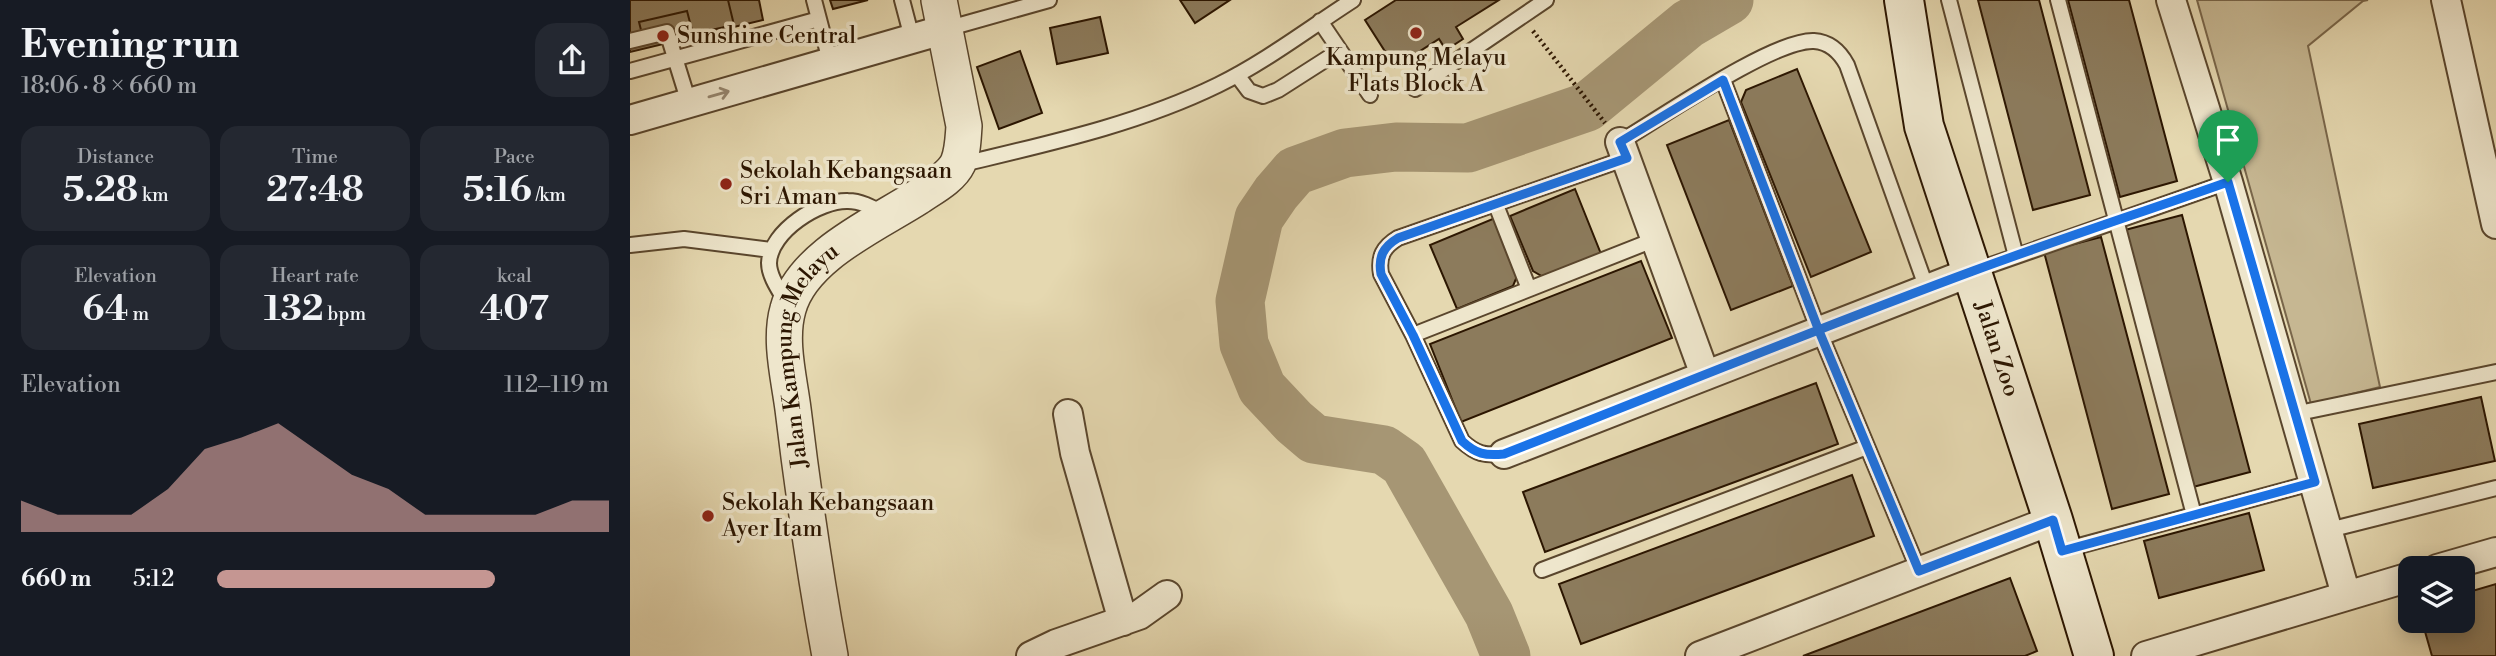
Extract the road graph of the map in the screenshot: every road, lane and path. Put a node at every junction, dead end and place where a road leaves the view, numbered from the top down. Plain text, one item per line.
1 (814, 0) edge
2 (902, 0) edge
3 (1049, 0) edge
4 (1353, 0) edge
5 (1546, 0) edge
6 (1904, 0) edge
7 (1950, 0) edge
8 (2058, 0) edge
9 (2172, 0) edge
10 (2446, 0) edge
11 (943, 14) edge
12 (1521, 16) junction
13 (819, 19) junction
14 (1320, 21) junction
15 (912, 38) junction
16 (630, 41) edge
17 (1339, 51) junction
18 (674, 58) junction
19 (830, 61) junction
20 (630, 71) edge
21 (1237, 75) junction
22 (1723, 80) junction
23 (1415, 89) dead end
24 (1370, 94) dead end
25 (688, 103) junction
26 (630, 120) edge
27 (1619, 143) junction
28 (957, 165) junction
29 (2228, 182) junction
30 (2493, 193) edge
31 (1496, 205) junction
32 (888, 216) junction
33 (2116, 221) junction
34 (2496, 224) edge
35 (1656, 239) junction
36 (630, 245) edge
37 (771, 250) junction
38 (2016, 256) junction
39 (1971, 272) junction
40 (1529, 289) junction
41 (1927, 289) junction
42 (788, 307) junction
43 (1819, 331) junction
44 (1413, 335) junction
45 (2496, 372) edge
46 (1705, 375) junction
47 (1068, 414) dead end
48 (2294, 414) junction
49 (1867, 447) junction
50 (1504, 454) joint
51 (2315, 482) junction
52 (2496, 488) edge
53 (2194, 515) junction
54 (2329, 530) junction
55 (2058, 535) junction
56 (2496, 552) edge
57 (2475, 558) edge
58 (1542, 570) dead end
59 (1919, 571) junction
60 (2398, 580) edge
61 (1167, 595) dead end
62 (2346, 595) junction
63 (1123, 621) junction
64 (2089, 652) edge
65 (830, 656) edge
66 (1031, 656) edge
67 (1700, 656) edge
68 (2146, 656) edge

1 - 13 lane
2 - 15 lane
3 - 11 lane
4 - 14 lane
5 - 12 lane
6 - 39 main road, Jalan Zoo
7 - 38 lane
8 - 33 lane
9 - 29 street
10 - 30 street
11 - 15 street
11 - 28 street
12 - 23 lane
12 - 27 path
13 - 18 lane
13 - 19 lane
14 - 17 lane
14 - 21 lane
15 - 19 street
16 - 18 lane
17 - 21 lane
17 - 24 lane
18 - 20 lane
18 - 25 lane
25 -> 19 street
21 - 28 lane
22 - 27 lane
22 - 41 lane
22 - 43 lane
25 - 26 street
27 - 31 lane
27 - 35 street
28 - 32 street, Jalan Kampung Melayu
29 - 33 lane
29 - 48 street
30 - 34 street
31 - 40 lane
31 - 44 lane
32 - 37 lane
32 - 42 street, Jalan Kampung Melayu
33 - 38 lane
33 - 53 lane
35 - 40 lane
35 - 46 street
36 - 37 lane
37 - 42 lane
38 - 39 lane
39 - 41 street
39 - 55 main road, Jalan Zoo
40 - 44 lane
41 - 43 street
42 - 65 street, Jalan Kampung Melayu
43 - 46 street
43 - 49 lane
44 - 50 lane
45 - 48 lane
46 - 50 street
47 - 63 street
48 - 51 street
49 - 58 lane
49 - 59 lane
51 - 53 lane
51 - 54 street
52 - 54 lane
53 - 55 lane
54 - 62 street
55 - 59 street
55 - 64 main road, Jalan Zoo
56 - 57 street
59 - 67 street
60 - 62 street
61 - 63 street
62 - 68 street
63 - 66 street

